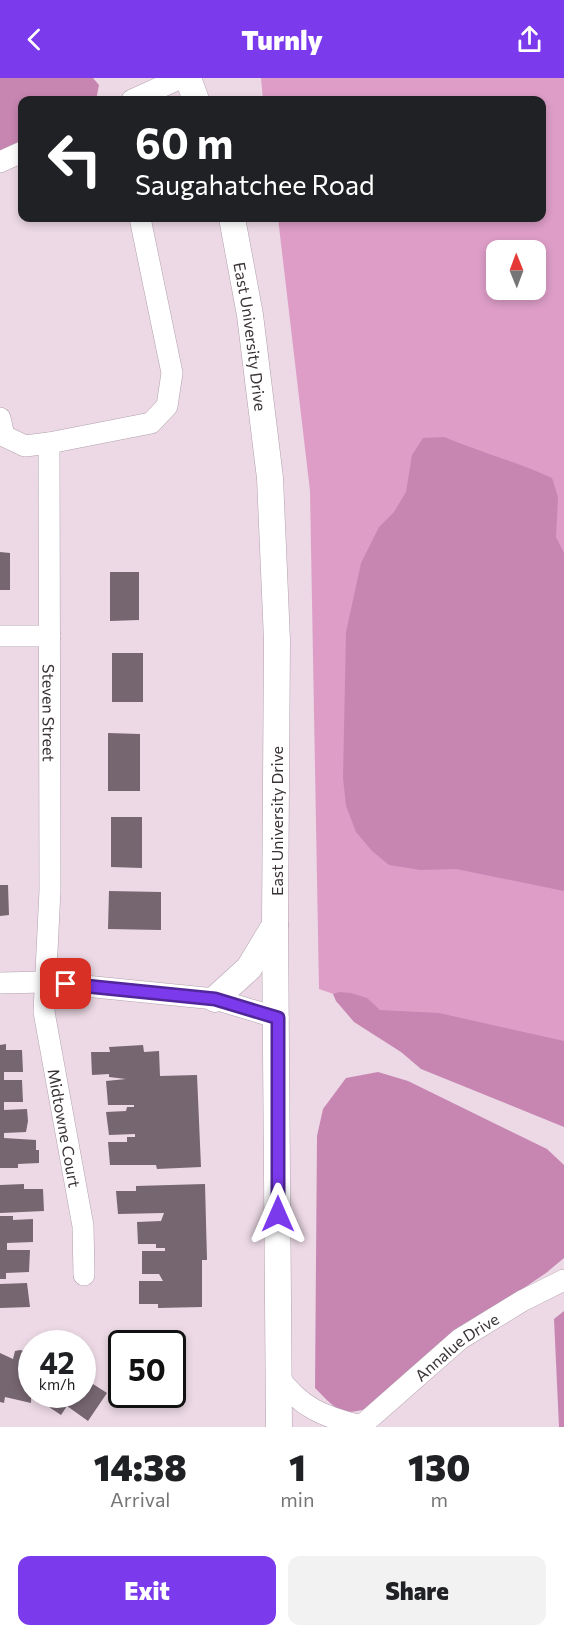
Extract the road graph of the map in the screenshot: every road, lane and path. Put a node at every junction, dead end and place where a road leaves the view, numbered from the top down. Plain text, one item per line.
1 (181, 78) edge
2 (188, 78) edge
3 (141, 96) edge
4 (195, 96) edge
5 (18, 154) edge
6 (0, 162) edge
7 (141, 222) edge
8 (233, 222) edge
9 (0, 418) edge
10 (49, 443) junction
11 (0, 636) edge
12 (50, 636) junction
13 (275, 925) junction
14 (45, 982) junction
15 (0, 983) edge
16 (215, 999) junction
17 (278, 1018) junction
18 (84, 1275) dead end
19 (564, 1280) edge
20 (278, 1376) junction
21 (279, 1427) edge
22 (361, 1427) edge

1 - 3 street
2 - 4 main road
5 - 6 street
7 - 10 street
8 - 13 main road, East University Drive
9 - 10 street
10 - 12 street, Steven Street
11 - 12 street
12 - 14 street, Steven Street
13 - 16 main road
13 - 17 main road, East University Drive
14 - 15 street
14 - 16 street
14 - 18 street, Midtowne Court
16 - 17 street
17 - 20 main road, East University Drive
19 - 22 street, Annalue Drive
20 - 21 main road, East University Drive
20 - 22 street

